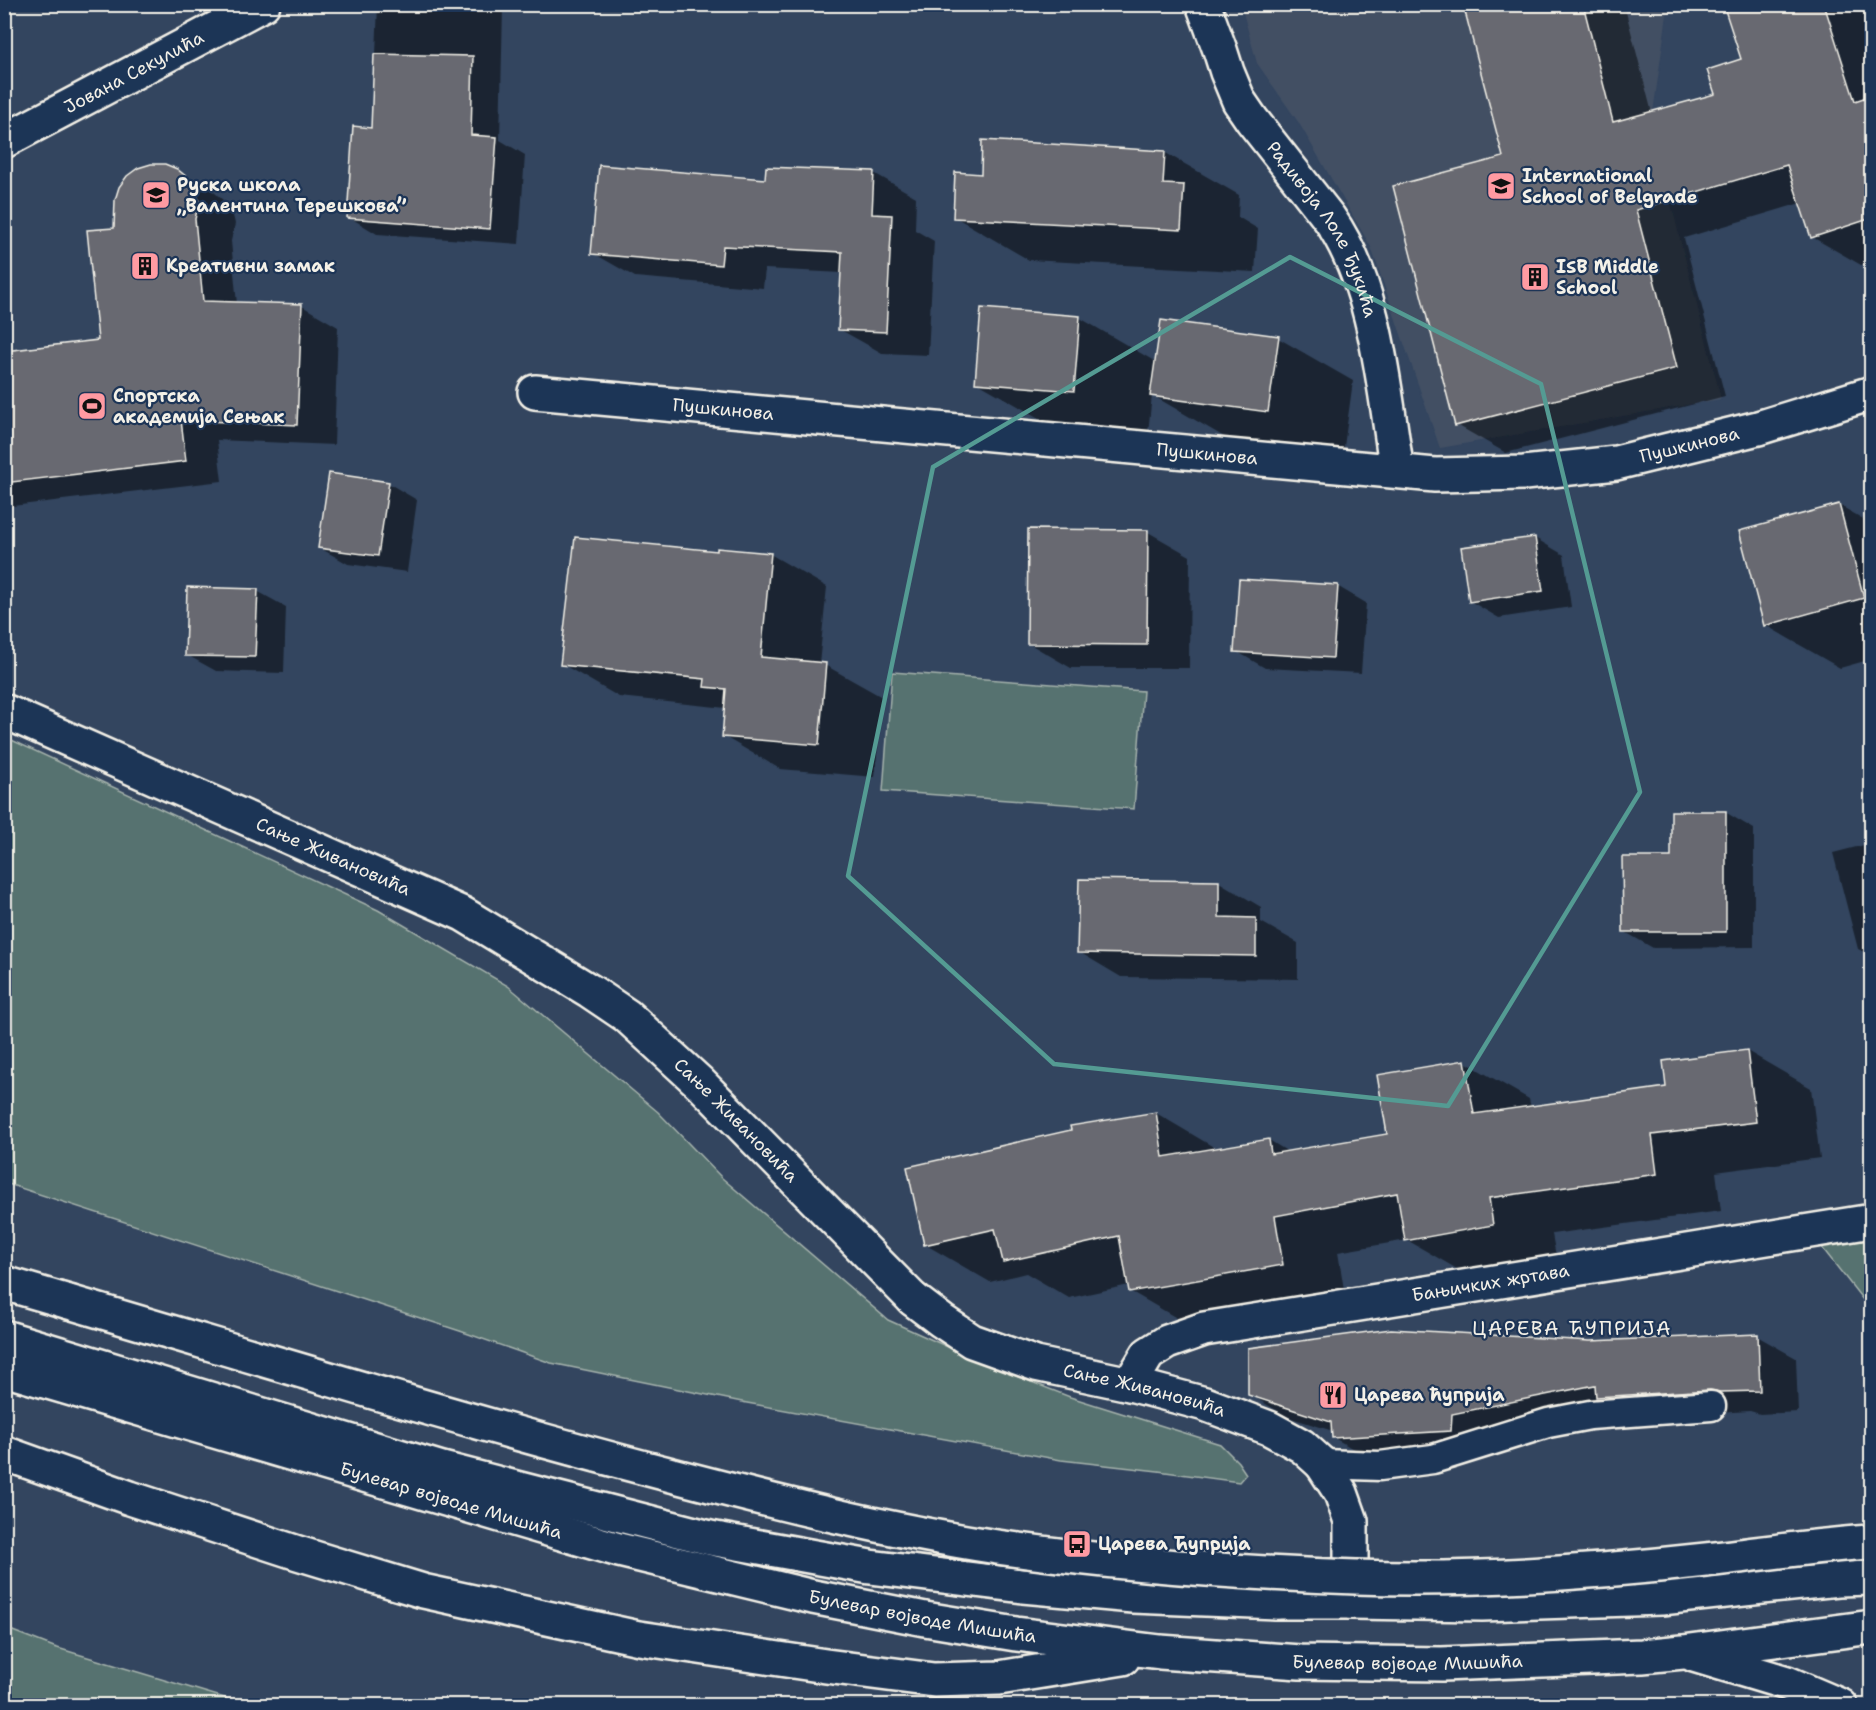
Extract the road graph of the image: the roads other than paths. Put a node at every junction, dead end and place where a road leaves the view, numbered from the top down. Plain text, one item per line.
1 (263, 4) edge
2 (1203, 4) edge
3 (4, 141) edge
4 (535, 393) dead end
5 (1872, 393) edge
6 (1397, 471) junction
7 (4, 711) edge
8 (1872, 1221) edge
9 (4, 1283) edge
10 (4, 1337) edge
11 (4, 1369) edge
12 (1130, 1384) junction
13 (1711, 1406) dead end
14 (4, 1453) edge
15 (1322, 1464) junction
16 (1872, 1542) edge
17 (1872, 1578) edge
18 (1351, 1602) junction
19 (1872, 1627) edge
20 (1160, 1652) junction
21 (1683, 1652) junction
22 (1841, 1706) edge

1 - 3 main road, Јована Секулића
2 - 6 main road, Радивоја Лоле Ђукића
4 - 6 main road, Пушкинова
5 - 6 main road, Пушкинова
7 - 12 main road, Сање Живановића
8 - 12 main road, Бањичких жртава
9 - 16 main road, bridge
10 - 18 main road
11 - 20 main road, Булевар војводе Мишића
12 - 15 main road, Сање Живановића
13 - 15 lane
14 - 20 main road
15 - 18 main road, Сање Живановића
17 - 18 main road
19 - 21 main road, Булевар војводе Мишића
20 - 21 main road, Булевар војводе Мишића
21 - 22 main road

